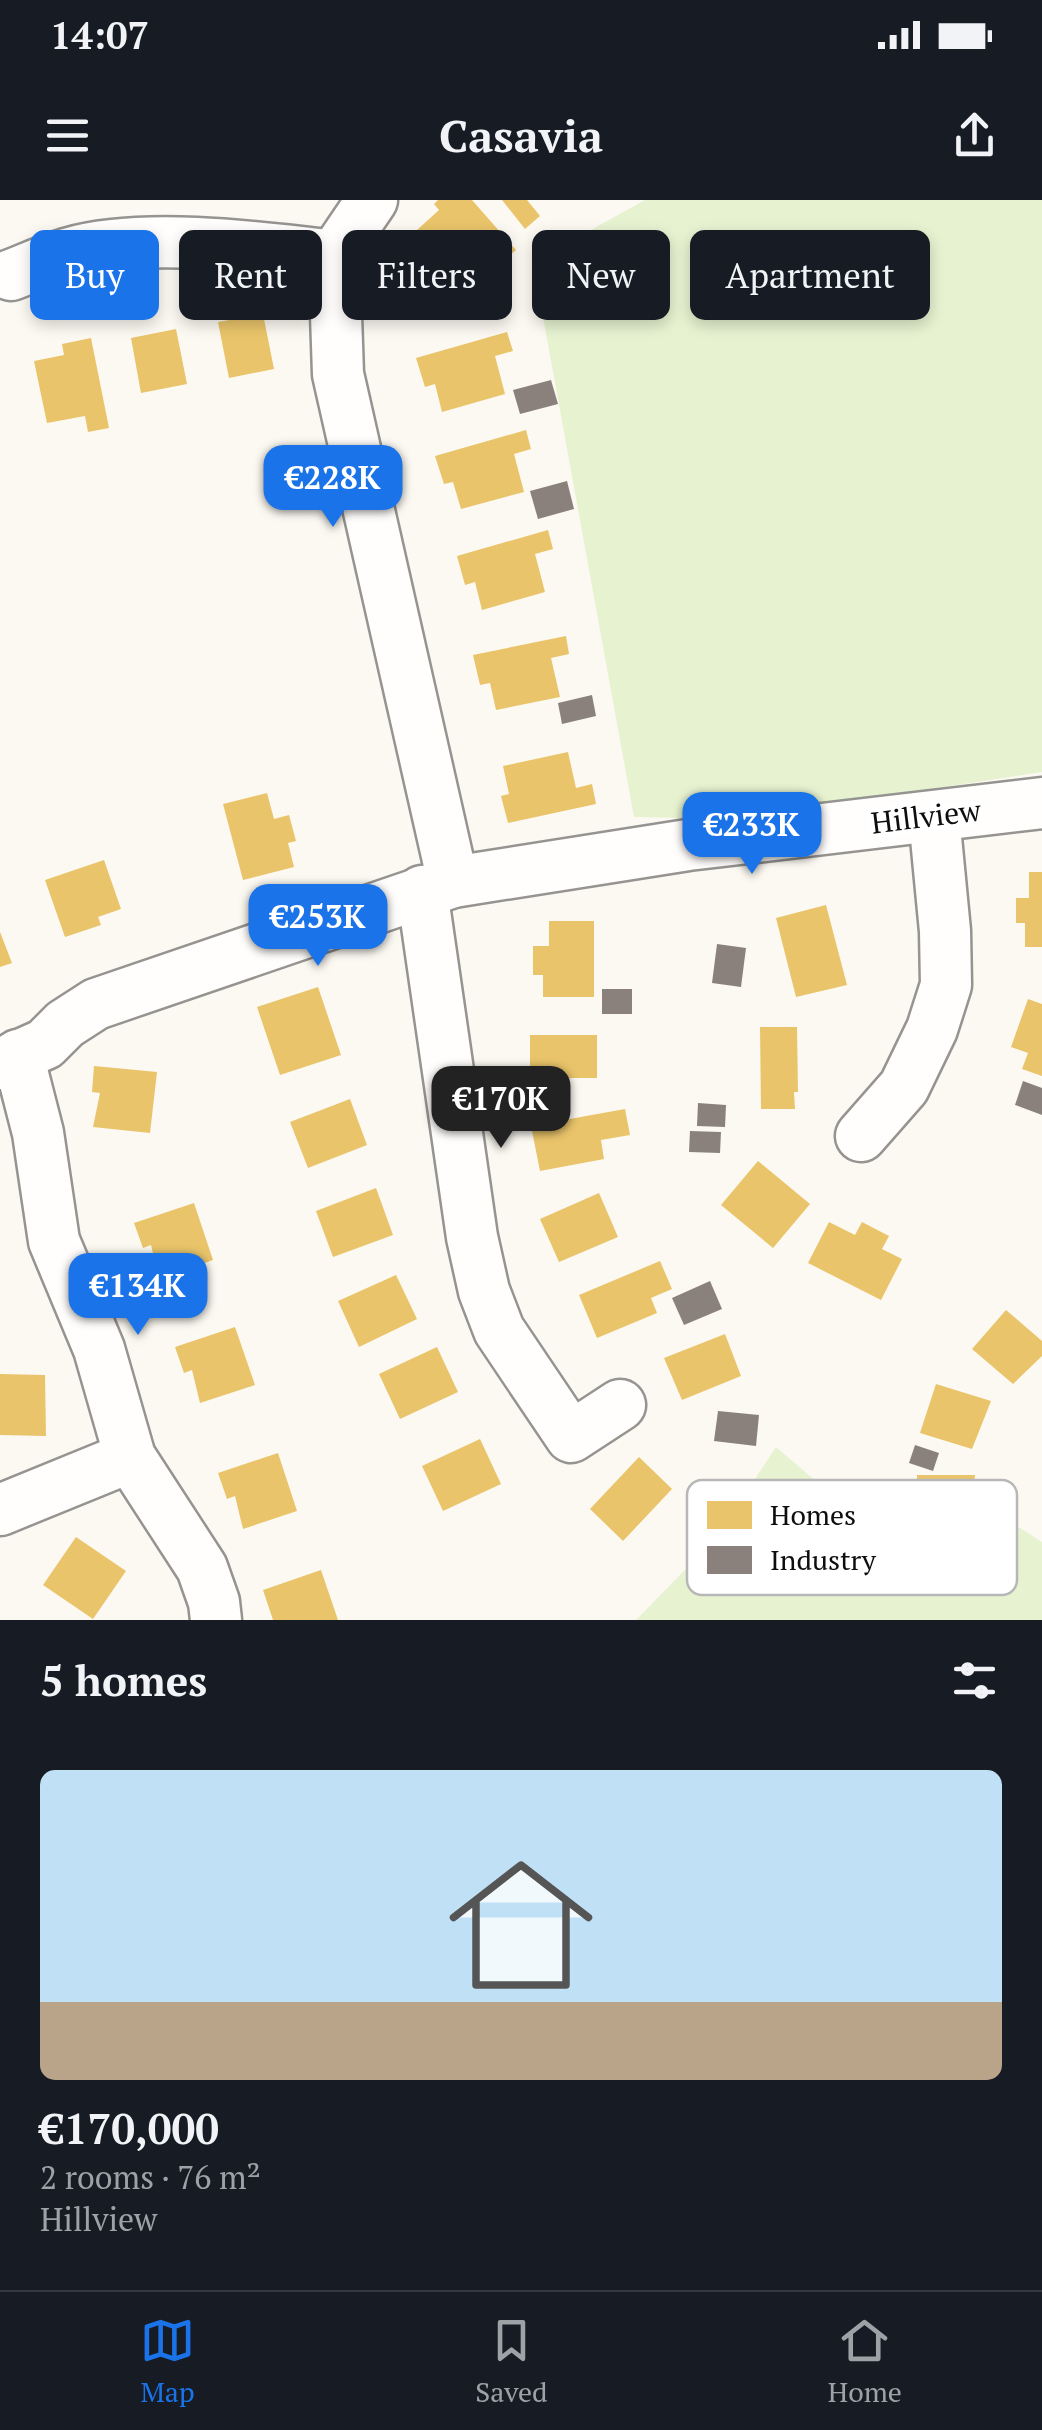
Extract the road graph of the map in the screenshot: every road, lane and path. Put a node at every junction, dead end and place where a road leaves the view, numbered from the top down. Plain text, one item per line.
1 (372, 200) edge
2 (334, 256) junction
3 (11, 275) dead end
4 (1042, 803) edge
5 (934, 816) junction
6 (438, 886) junction
7 (9, 1060) edge
8 (855, 1141) dead end
9 (620, 1406) dead end
10 (130, 1458) junction
11 (0, 1510) edge
12 (216, 1620) edge

1 - 2 street
2 - 3 street
2 - 6 street
4 - 5 street, Hillview
5 - 6 street, Hillview
5 - 8 street
6 - 7 street, Hillview
6 - 9 street
7 - 10 street
10 - 11 street
10 - 12 street

